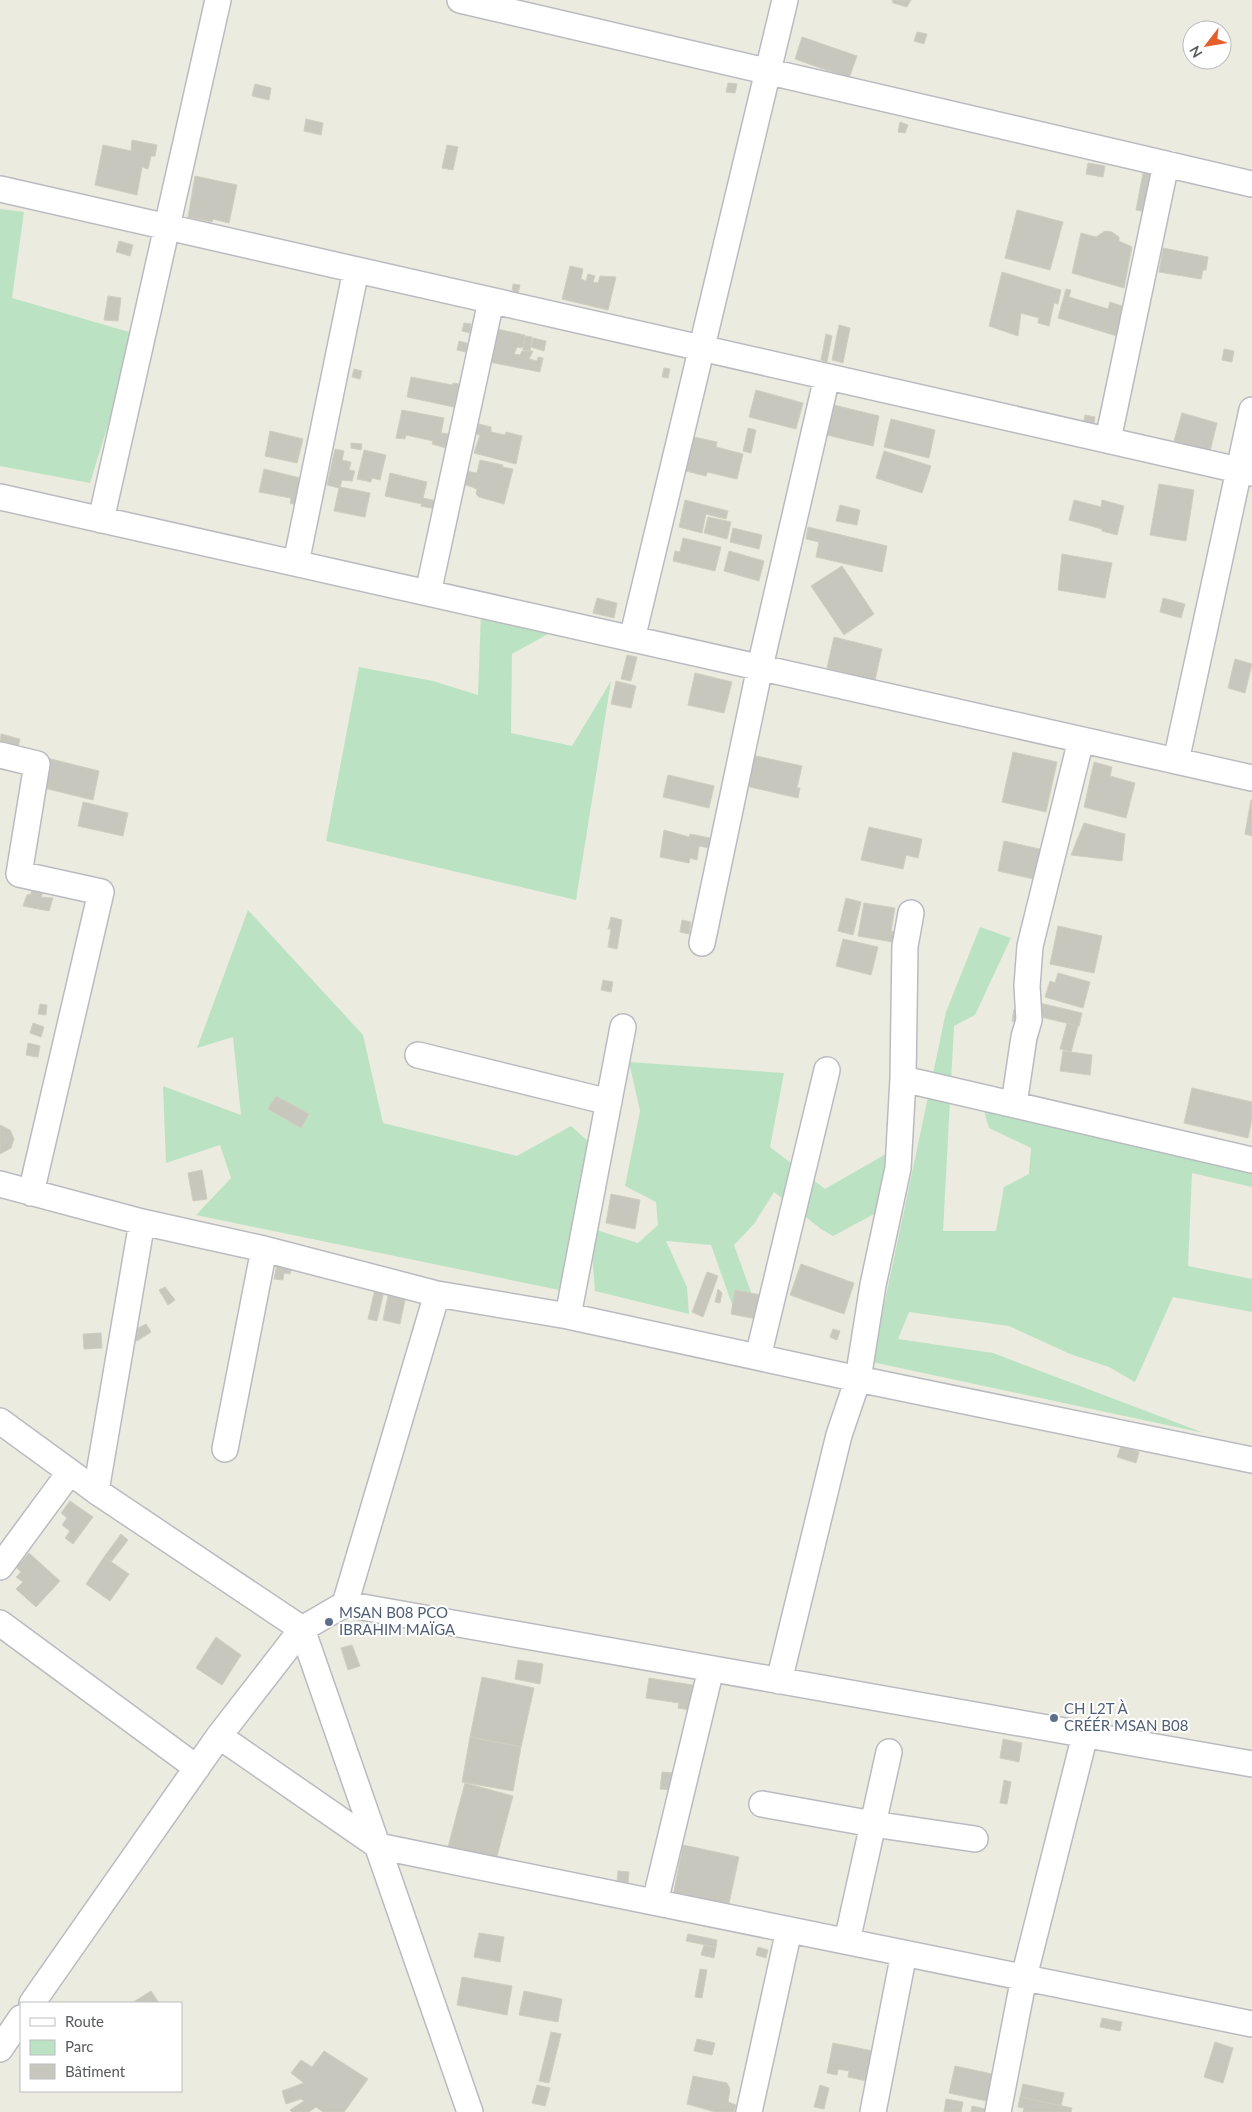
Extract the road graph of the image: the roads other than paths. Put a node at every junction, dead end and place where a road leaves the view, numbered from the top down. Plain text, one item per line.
1 (218, 0) edge
2 (460, 0) edge
3 (785, 0) edge
4 (768, 72) junction
5 (1166, 164) junction
6 (1252, 184) edge
7 (0, 189) edge
8 (167, 227) junction
9 (356, 270) junction
10 (491, 301) junction
11 (702, 348) junction
12 (827, 377) junction
13 (1252, 410) edge
14 (1108, 440) junction
15 (1245, 472) edge
16 (0, 497) edge
17 (101, 520) junction
18 (296, 563) junction
19 (428, 593) junction
20 (632, 639) junction
21 (760, 667) junction
22 (1081, 740) junction
23 (0, 756) edge
24 (1176, 761) junction
25 (1252, 778) edge
26 (911, 913) dead end
27 (702, 943) dead end
28 (623, 1027) dead end
29 (418, 1055) dead end
30 (827, 1070) dead end
31 (903, 1079) junction
32 (609, 1102) junction
33 (1014, 1104) junction
34 (1252, 1160) edge
35 (0, 1184) edge
36 (31, 1193) junction
37 (142, 1222) junction
38 (264, 1249) junction
39 (437, 1294) junction
40 (568, 1316) junction
41 (758, 1357) junction
42 (858, 1379) junction
43 (0, 1421) edge
44 (225, 1449) dead end
45 (1252, 1460) edge
46 (70, 1472) junction
47 (96, 1491) junction
48 (0, 1567) edge
49 (345, 1604) junction
50 (0, 1624) edge
51 (302, 1629) junction
52 (711, 1669) junction
53 (779, 1682) junction
54 (1085, 1735) junction
55 (219, 1736) junction
56 (889, 1752) dead end
57 (1252, 1764) edge
58 (197, 1768) junction
59 (762, 1804) dead end
60 (873, 1824) junction
61 (975, 1839) dead end
62 (378, 1846) junction
63 (655, 1902) junction
64 (789, 1930) junction
65 (847, 1941) junction
66 (904, 1953) junction
67 (1024, 1977) junction
68 (33, 2002) edge
69 (20, 2019) edge
70 (1252, 2024) edge
71 (0, 2048) edge
72 (467, 2110) edge
73 (749, 2112) edge
74 (873, 2112) edge
75 (998, 2112) edge

1 - 8 street
2 - 4 street
3 - 4 street
4 - 5 street
4 - 11 street
5 - 6 street
5 - 14 street
7 - 8 street
8 - 9 street
8 - 17 street
9 - 10 street
9 - 18 street
10 - 11 street
10 - 19 street
11 - 12 street
11 - 20 street
12 - 14 street
12 - 21 street
13 - 15 street
14 - 15 street
15 - 24 street
16 - 17 street
17 - 18 street
18 - 19 street
19 - 20 street
20 - 21 street
21 - 22 street
21 - 27 street
22 - 24 street
22 - 33 street
23 - 36 street
24 - 25 street
26 - 31 street
28 - 32 street
29 - 32 street
30 - 41 street
31 - 33 street
31 - 42 street
32 - 40 street
33 - 34 street
35 - 36 street
36 - 37 street
37 - 38 street
37 - 47 street
38 - 39 street
38 - 44 street
39 - 40 street
39 - 49 street
40 - 41 street
41 - 42 street
42 - 45 street
42 - 53 street
43 - 46 street
46 - 47 street
46 - 48 street
47 - 51 street
49 - 51 street
49 - 52 street
50 - 58 street
51 - 55 street
51 - 62 street
52 - 53 street
52 - 63 street
53 - 54 street
54 - 57 street
54 - 67 street
55 - 58 street
55 - 62 street
56 - 60 street
58 - 68 street
59 - 60 street
60 - 61 street
60 - 65 street
62 - 63 street
62 - 72 street
63 - 64 street
64 - 65 street
64 - 73 street
65 - 66 street
66 - 67 street
66 - 74 street
67 - 70 street
67 - 75 street
69 - 71 street

